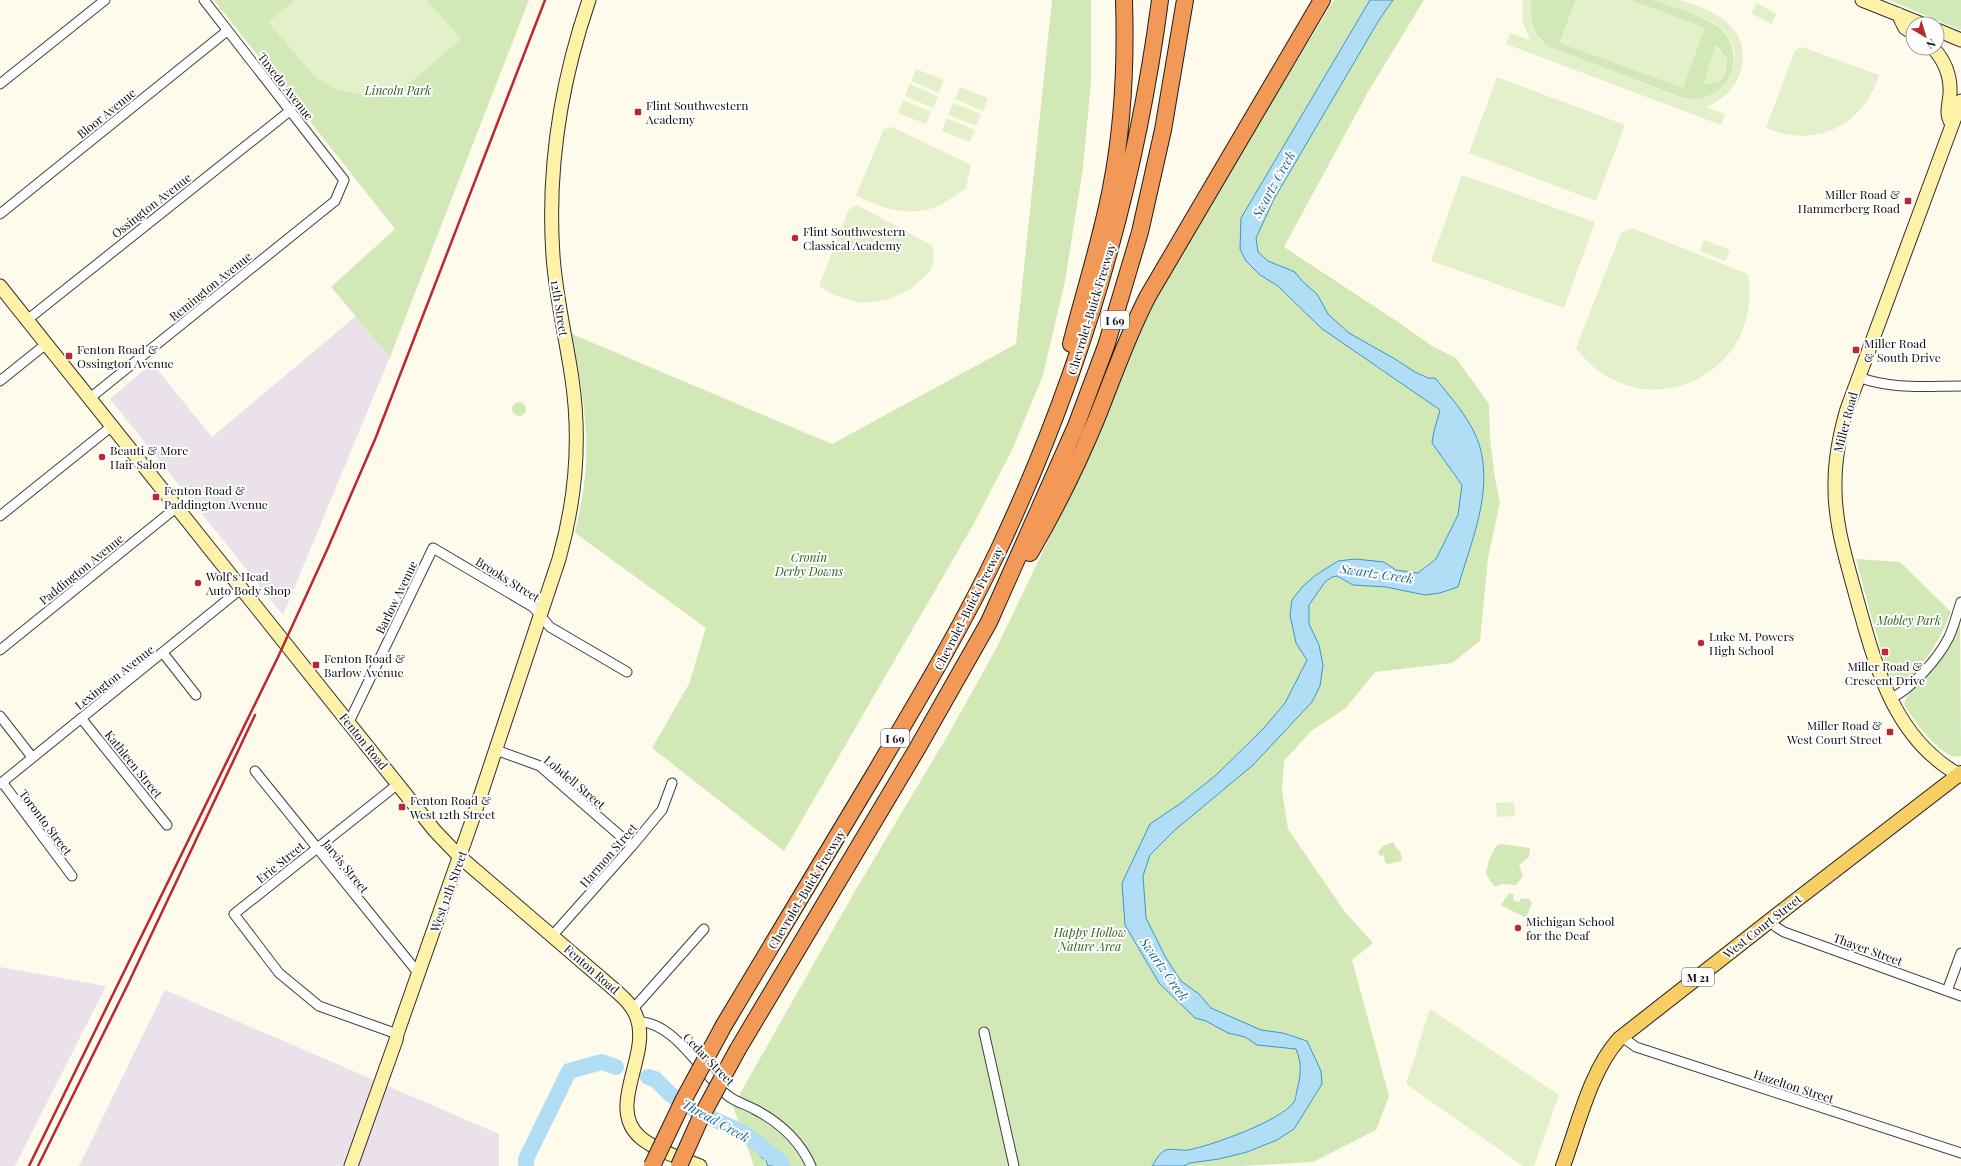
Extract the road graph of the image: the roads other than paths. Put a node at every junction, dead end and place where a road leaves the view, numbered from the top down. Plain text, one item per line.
1 (105, 0) edge
2 (204, 0) edge
3 (589, 0) edge
4 (1124, 0) edge
5 (1160, 0) edge
6 (1185, 0) edge
7 (1322, 0) edge
8 (1862, 0) edge
9 (1898, 14) junction
10 (1905, 17) edge
11 (1905, 28) edge
12 (227, 31) junction
13 (1945, 33) edge
14 (1961, 40) edge
15 (1939, 56) edge
16 (0, 84) edge
17 (1961, 101) edge
18 (291, 110) junction
19 (1952, 124) junction
20 (342, 188) joint
21 (0, 214) edge
22 (0, 286) edge
23 (27, 320) junction
24 (46, 344) junction
25 (1858, 377) junction
26 (0, 382) edge
27 (1961, 386) edge
28 (90, 398) junction
29 (112, 426) junction
30 (1046, 441) junction
31 (177, 507) junction
32 (0, 516) edge
33 (433, 548) joint
34 (242, 588) junction
35 (1961, 602) edge
36 (541, 615) junction
37 (989, 622) junction
38 (0, 650) edge
39 (163, 653) junction
40 (627, 672) dead end
41 (196, 696) dead end
42 (1890, 699) junction
43 (0, 716) edge
44 (81, 718) junction
45 (349, 722) junction
46 (496, 750) junction
47 (32, 757) junction
48 (255, 771) dead end
49 (1960, 774) edge
50 (1, 783) edge
51 (672, 783) dead end
52 (398, 784) junction
53 (167, 825) dead end
54 (632, 846) junction
55 (315, 848) junction
56 (460, 856) junction
57 (72, 876) dead end
58 (1770, 920) junction
59 (704, 929) dead end
60 (553, 936) junction
61 (1961, 953) edge
62 (419, 974) junction
63 (1947, 991) junction
64 (1961, 996) edge
65 (633, 1009) junction
66 (638, 1022) junction
67 (984, 1032) dead end
68 (397, 1034) junction
69 (1622, 1036) junction
70 (1961, 1153) edge
71 (350, 1166) edge
72 (652, 1166) edge
73 (679, 1166) edge
74 (700, 1166) edge
75 (811, 1166) edge
76 (1014, 1166) edge
77 (1563, 1166) edge

1 - 16 street
2 - 12 street, Tuxedo Avenue
3 - 36 street, 12th Street
4 - 30 highway
5 - 30 highway, Chevrolet-Buick Freeway / I 69
6 - 37 highway, Chevrolet-Buick Freeway / I 69
7 - 37 highway
8 - 9 street
9 - 10 street
9 - 11 street
12 - 18 street, Tuxedo Avenue
12 - 21 street, Bloor Avenue
13 - 14 street
15 - 19 street
17 - 19 street, Miller Road
18 - 20 street, Tuxedo Avenue
18 - 23 street, Ossington Avenue
19 - 25 street, Miller Road
20 - 28 street, Remington Avenue
22 - 23 street, Fenton Road
23 - 24 street, Fenton Road
24 - 26 street
24 - 28 street, Fenton Road
25 - 27 street
25 - 42 street, Miller Road
28 - 29 street, Fenton Road
29 - 31 street, Fenton Road
29 - 32 street
30 - 72 highway, Chevrolet-Buick Freeway / I 69, bridge
31 - 34 street, Fenton Road
31 - 38 street, Paddington Avenue
33 - 36 street, Brooks Street
33 - 45 street, Barlow Avenue
34 - 39 street, Lexington Avenue
34 - 45 street, Fenton Road
35 - 42 street
36 - 40 street, Brooks Street
36 - 46 street, West 12th Street
37 - 73 highway, Chevrolet-Buick Freeway / I 69, bridge
39 - 41 street
39 - 44 street, Lexington Avenue
42 - 49 street, Miller Road
43 - 47 street
44 - 47 street, Lexington Avenue
44 - 53 street, Kathleen Street
45 - 52 street, Fenton Road
46 - 54 street, Lobdell Street
46 - 56 street, West 12th Street
47 - 50 street, Lexington Avenue
48 - 55 street, Jarvis Street
49 - 58 main road, West Court Street / M 21
50 - 57 street, Toronto Street
51 - 54 street, Harmon Street
52 - 55 street, Erie Street
52 - 56 street, Fenton Road
54 - 60 street, Harmon Street
55 - 62 street, Jarvis Street
55 - 68 street, Erie Street
56 - 60 street, Fenton Road
56 - 62 street, West 12th Street
58 - 63 street, Thayer Street
58 - 69 main road, West Court Street / M 21
59 - 65 street
60 - 65 street, Fenton Road
61 - 63 street
62 - 68 street, West 12th Street
63 - 64 street, Thayer Street
65 - 66 street, Fenton Road
66 - 74 street, Fenton Road
66 - 75 street, Cedar Street
67 - 76 street
68 - 71 street, West 12th Street
69 - 70 street, Hazelton Street
69 - 77 main road, West Court Street / M 21

